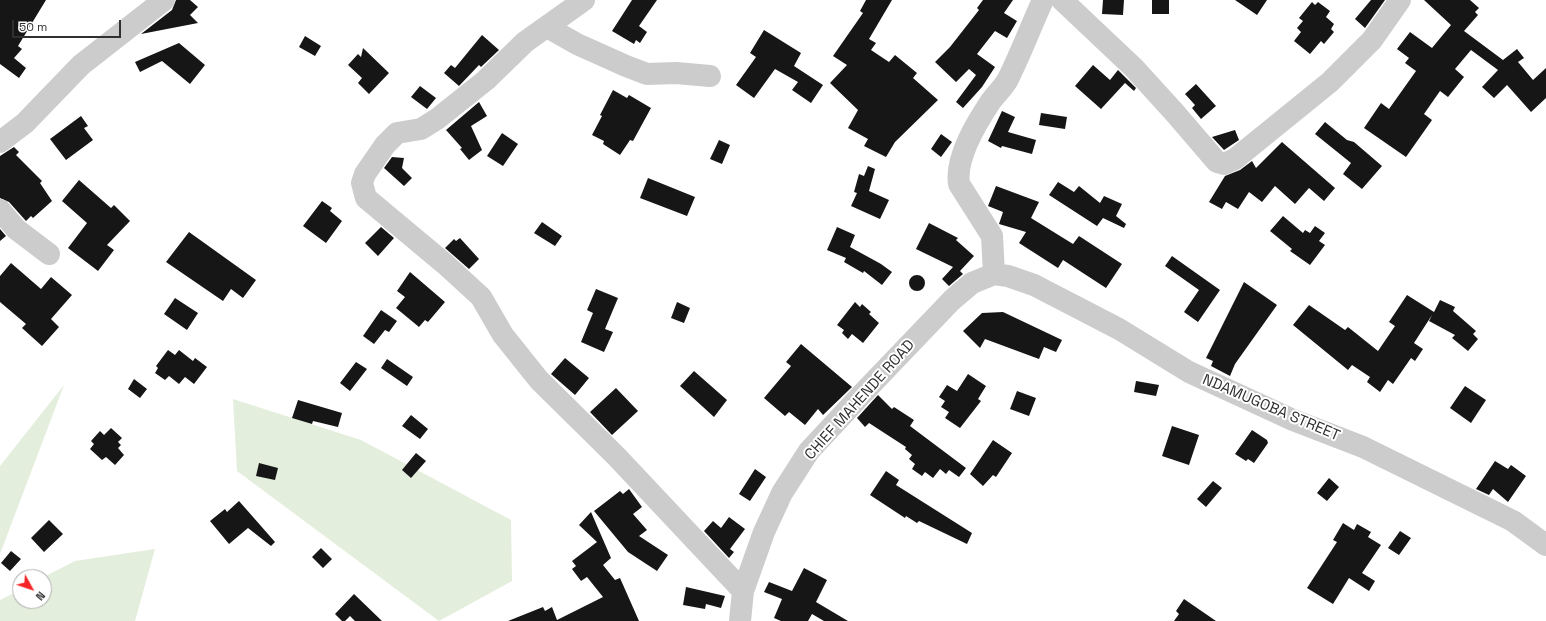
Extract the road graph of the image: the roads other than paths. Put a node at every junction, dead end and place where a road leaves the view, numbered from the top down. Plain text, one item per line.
1 (164, 0) edge
2 (584, 0) edge
3 (1042, 0) edge
4 (1062, 0) edge
5 (1400, 0) edge
6 (547, 27) junction
7 (710, 76) dead end
8 (0, 142) edge
9 (0, 210) edge
10 (49, 254) dead end
11 (994, 274) junction
12 (1546, 545) edge
13 (744, 591) junction
14 (740, 621) edge

1 - 8 street
2 - 6 street
3 - 11 street
4 - 5 street
6 - 7 street
6 - 13 street
9 - 10 street
11 - 12 street, NDAMUGOBA STREET
11 - 13 street, CHIEF MAHENDE ROAD
13 - 14 street, CHIEF MAHENDE ROAD

